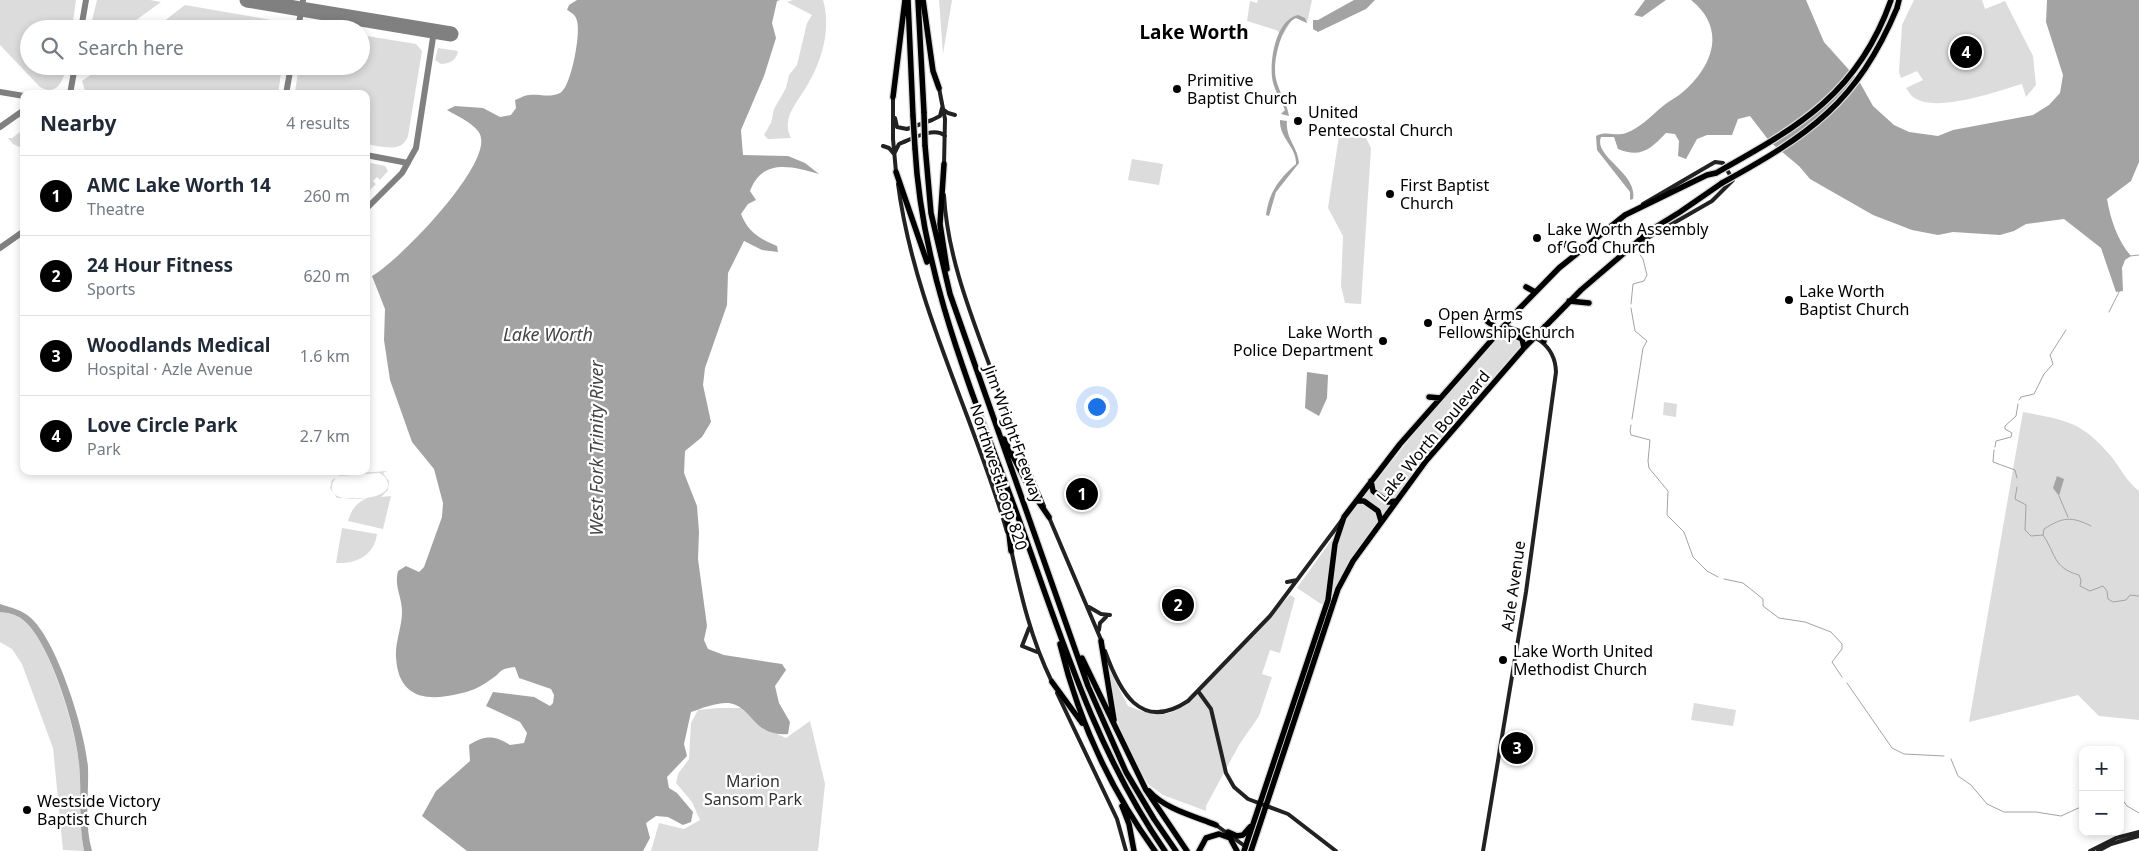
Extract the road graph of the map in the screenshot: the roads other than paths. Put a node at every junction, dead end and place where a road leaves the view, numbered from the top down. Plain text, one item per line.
1 (907, 0) edge
2 (918, 0) edge
3 (923, 0) edge
4 (1891, 0) edge
5 (1900, 0) edge
6 (939, 88) joint
7 (893, 97) joint
8 (943, 108) junction
9 (893, 114) junction
10 (955, 115) dead end
11 (945, 136) junction
12 (883, 146) dead end
13 (894, 154) junction
14 (944, 164) junction
15 (896, 172) junction
16 (1625, 215) junction
17 (1605, 221) dead end
18 (1613, 224) junction
19 (1565, 244) dead end
20 (1633, 247) junction
21 (1580, 250) junction
22 (934, 278) junction
23 (947, 284) junction
24 (1526, 287) dead end
25 (1535, 292) junction
26 (1569, 301) junction
27 (1589, 303) dead end
28 (1488, 322) dead end
29 (1546, 325) junction
30 (1505, 326) junction
31 (1497, 334) junction
32 (1535, 337) junction
33 (1544, 341) junction
34 (1524, 348) junction
35 (982, 385) junction
36 (1429, 397) dead end
37 (1440, 398) junction
38 (980, 414) junction
39 (1371, 481) junction
40 (1356, 501) junction
41 (1396, 501) junction
42 (1049, 517) junction
43 (1344, 517) junction
44 (1381, 522) junction
45 (1012, 551) junction
46 (1297, 580) junction
47 (1287, 582) dead end
48 (1045, 592) junction
49 (1088, 607) junction
50 (1029, 628) junction
51 (1101, 640) junction
52 (1074, 643) junction
53 (1037, 652) junction
54 (1052, 682) junction
55 (1302, 683) junction
56 (1198, 691) junction
57 (1115, 730) junction
58 (1093, 744) junction
59 (1141, 782) junction
60 (1120, 797) junction
61 (1263, 804) junction
62 (1254, 822) junction
63 (1216, 825) joint
64 (1228, 832) junction
65 (2139, 834) edge
66 (1247, 850) edge
67 (1486, 850) edge
68 (1126, 851) edge
69 (1134, 851) edge
70 (1155, 851) edge
71 (1165, 851) edge
72 (1176, 851) edge
73 (1187, 851) edge
74 (1199, 851) edge
75 (1237, 851) edge
76 (1336, 851) edge
77 (2090, 851) edge
78 (2098, 851) edge

1 - 7 highway
1 - 22 highway, Jim Wright Freeway, bridge
2 - 23 highway, Jim Wright Freeway, bridge
3 - 6 highway
4 - 16 highway, bridge
5 - 20 highway, bridge
6 - 8 main road, Northwest Loop 820
7 - 9 main road, Northwest Loop 820
8 - 9 main road
8 - 10 main road
8 - 11 main road, Northwest Loop 820
9 - 13 main road, Northwest Loop 820
11 - 13 main road
11 - 14 main road, Northwest Loop 820
12 - 13 main road
13 - 15 main road, Northwest Loop 820
14 - 23 highway
14 - 42 main road, Northwest Loop 820
15 - 22 highway
15 - 45 main road, Northwest Loop 820
16 - 18 highway, Lake Worth Boulevard
16 - 20 main road, Lake Worth Boulevard
17 - 18 highway
18 - 21 highway, Lake Worth Boulevard
19 - 21 highway
20 - 26 highway, Lake Worth Boulevard
21 - 25 highway, Lake Worth Boulevard
22 - 38 highway, Jim Wright Freeway
23 - 35 highway, Jim Wright Freeway
24 - 25 highway
25 - 30 highway, Lake Worth Boulevard
26 - 27 highway
26 - 29 highway, Lake Worth Boulevard
28 - 31 highway
29 - 32 highway, Lake Worth Boulevard
29 - 33 highway
30 - 31 highway, Lake Worth Boulevard
30 - 32 main road
31 - 34 highway
31 - 37 highway, Lake Worth Boulevard
32 - 33 main road
32 - 34 highway, Lake Worth Boulevard
33 - 67 main road, Azle Avenue
34 - 41 highway, Lake Worth Boulevard
35 - 42 highway
35 - 52 highway, Jim Wright Freeway
36 - 37 highway
37 - 39 highway, Lake Worth Boulevard
38 - 45 highway
38 - 48 highway, Jim Wright Freeway
39 - 40 highway, Lake Worth Boulevard
39 - 41 highway
40 - 43 highway, Lake Worth Boulevard
40 - 44 highway
41 - 44 highway, Lake Worth Boulevard
42 - 49 main road, Northwest Loop 820
43 - 46 main road, Lake Worth Boulevard
43 - 55 highway, Lake Worth Boulevard
44 - 55 highway, Lake Worth Boulevard
45 - 50 main road, Northwest Loop 820
46 - 47 main road
46 - 56 main road, Lake Worth Boulevard
48 - 58 highway
48 - 71 highway, Jim Wright Freeway
49 - 51 main road, Northwest Loop 820
49 - 51 main road
50 - 53 main road, Northwest Loop 820
50 - 53 main road
51 - 56 main road, Lake Worth Boulevard
51 - 57 highway
52 - 57 highway
52 - 72 highway, Jim Wright Freeway
53 - 54 main road, Northwest Loop 820
54 - 58 highway
54 - 68 main road, Northwest Loop 820
55 - 61 highway, Lake Worth Boulevard
55 - 61 highway, Lake Worth Boulevard
56 - 61 main road
57 - 59 highway
58 - 60 highway
59 - 63 highway
59 - 73 highway
60 - 69 highway
60 - 70 highway
61 - 62 highway, Lake Worth Boulevard
61 - 66 highway, Lake Worth Boulevard
61 - 76 main road
62 - 64 highway
62 - 66 highway, Lake Worth Boulevard
63 - 64 main road
64 - 66 main road
65 - 77 main road
65 - 78 main road
74 - 75 highway

